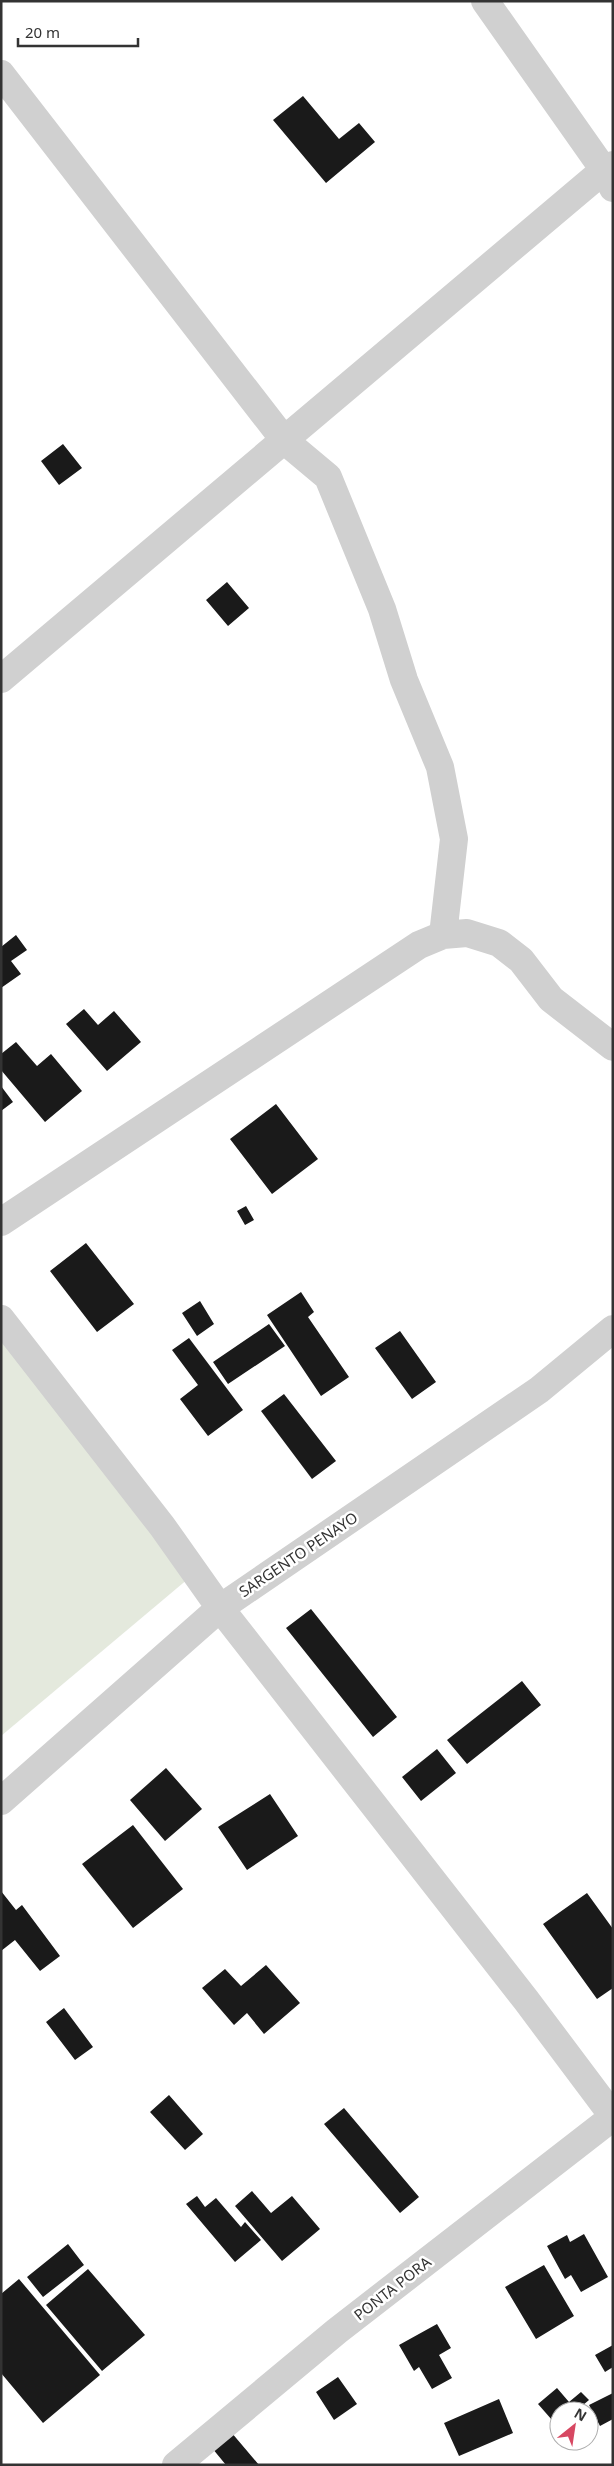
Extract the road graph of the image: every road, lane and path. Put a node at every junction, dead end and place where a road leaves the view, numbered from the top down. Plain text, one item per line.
1 (486, 1) edge
2 (1, 74) edge
3 (610, 174) edge
4 (285, 441) junction
5 (1, 679) edge
6 (443, 935) junction
7 (613, 1047) edge
8 (1, 1222) edge
9 (1, 1319) edge
10 (613, 1329) edge
11 (220, 1608) junction
12 (1, 1801) edge
13 (613, 2116) edge
14 (176, 2465) edge

1 - 3 street
2 - 4 street
3 - 4 street
4 - 5 street
4 - 6 street
6 - 7 street
6 - 8 street
9 - 11 street
10 - 11 street, SARGENTO PENAYO
11 - 12 street, SARGENTO PENAYO
11 - 13 street
13 - 14 street, PONTA PORA

